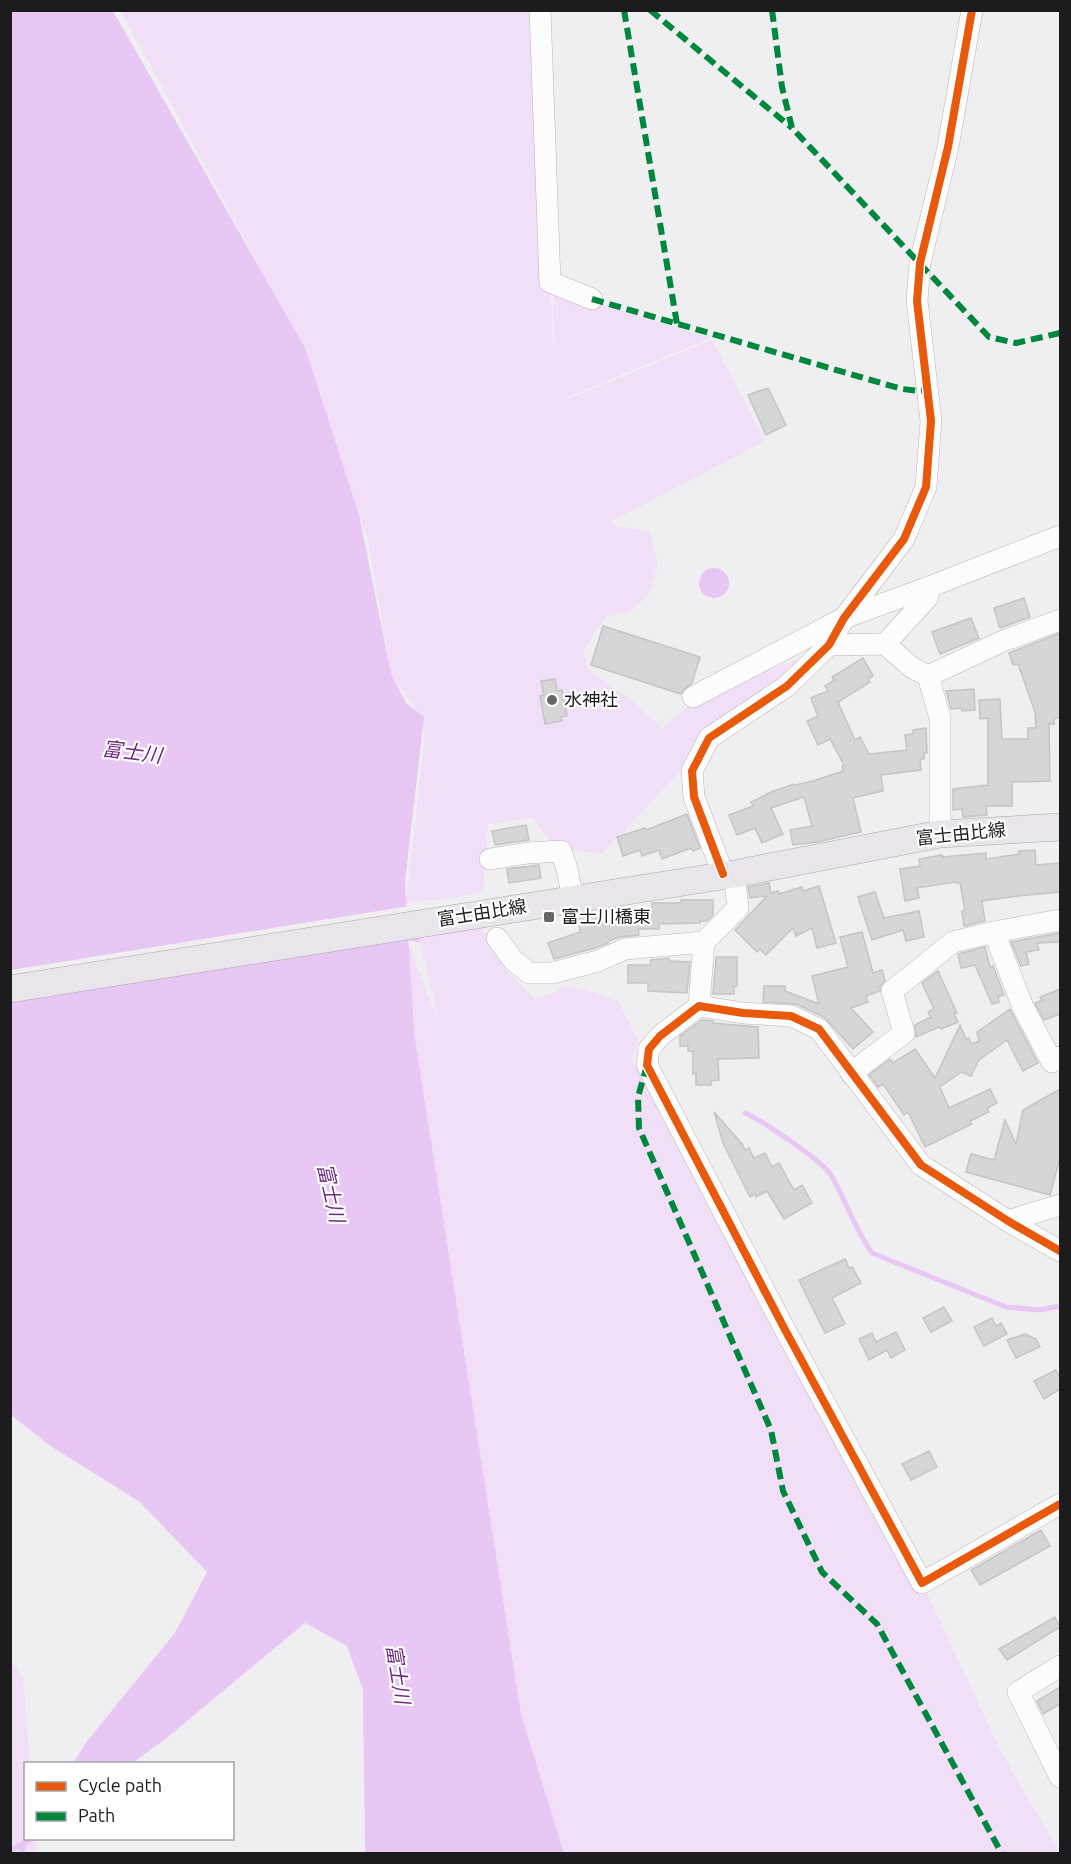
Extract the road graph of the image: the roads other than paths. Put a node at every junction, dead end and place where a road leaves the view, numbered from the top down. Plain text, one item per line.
1 (540, 10) edge
2 (972, 10) edge
3 (592, 299) dead end
4 (1060, 536) edge
5 (929, 587) junction
6 (844, 618) junction
7 (1060, 620) edge
8 (885, 644) junction
9 (829, 645) junction
10 (928, 676) junction
11 (693, 697) dead end
12 (1060, 827) edge
13 (940, 834) junction
14 (490, 859) dead end
15 (728, 874) junction
16 (573, 899) junction
17 (1060, 920) edge
18 (994, 932) junction
19 (497, 938) dead end
20 (704, 942) junction
21 (10, 989) edge
22 (699, 1006) junction
23 (1060, 1057) edge
24 (851, 1073) junction
25 (1060, 1205) edge
26 (1008, 1221) junction
27 (1060, 1251) edge
28 (1060, 1504) edge
29 (1060, 1666) edge
30 (1060, 1777) edge

1 - 3 street
2 - 6 street
4 - 5 street
5 - 6 street
5 - 8 street
6 - 9 street
6 - 11 street
7 - 10 street
8 - 9 street
8 - 10 street
9 - 15 street
10 - 13 street
12 - 13 main road, 富士由比線
13 - 15 main road, 富士由比線
14 - 16 street
15 - 16 main road, 富士由比線
15 - 20 street
16 - 21 main road, 富士由比線
17 - 18 street
18 - 23 street
18 - 24 street
19 - 20 street
20 - 22 street
22 - 24 street
22 - 28 street
24 - 26 street
25 - 26 street
26 - 27 street
29 - 30 street

